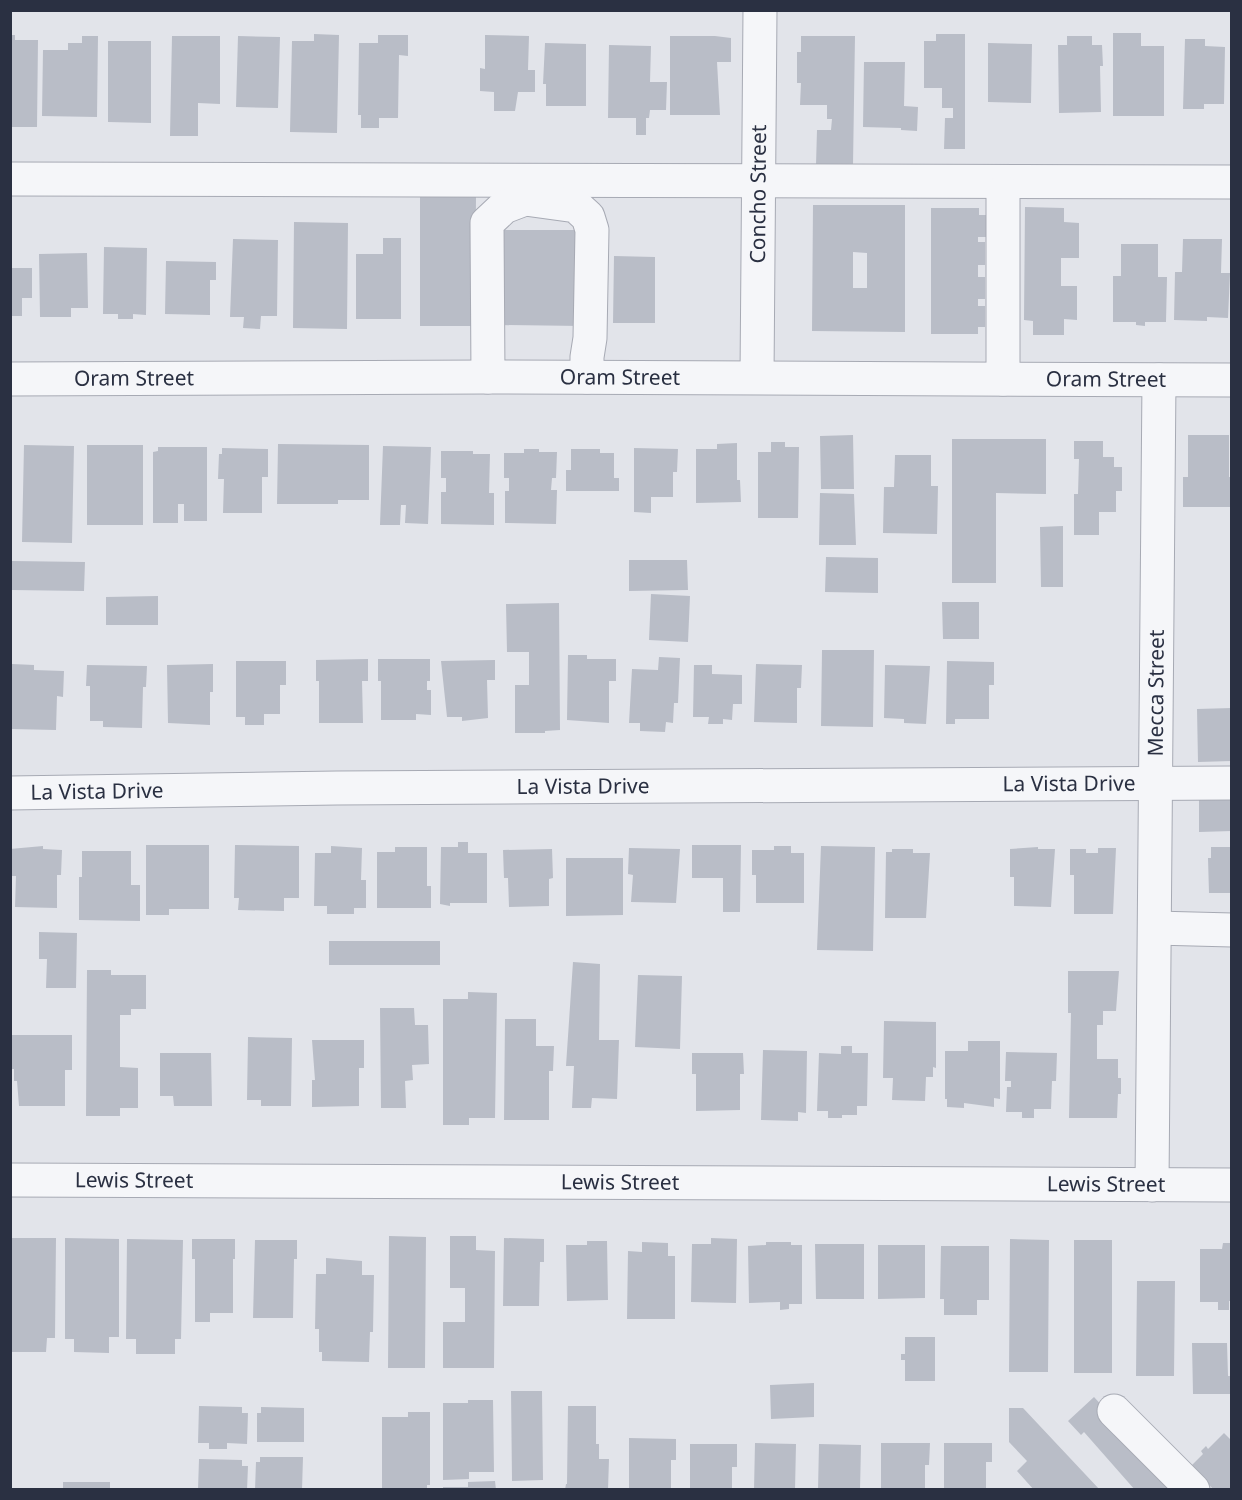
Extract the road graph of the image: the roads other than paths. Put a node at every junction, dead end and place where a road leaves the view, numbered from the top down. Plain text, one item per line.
1 (760, 10) edge
2 (10, 180) edge
3 (759, 180) junction
4 (1232, 182) edge
5 (526, 190) junction
6 (1003, 192) dead end
7 (488, 377) junction
8 (587, 377) junction
9 (757, 377) junction
10 (10, 379) edge
11 (1003, 379) junction
12 (1159, 380) junction
13 (1232, 380) edge
14 (1155, 783) junction
15 (1232, 783) edge
16 (10, 793) edge
17 (1155, 928) junction
18 (1232, 930) edge
19 (10, 1180) edge
20 (1152, 1185) junction
21 (1232, 1185) edge
22 (1114, 1411) dead end
23 (1193, 1490) edge

1 - 3 street, Concho Street
2 - 5 street
3 - 4 street
3 - 5 street
3 - 9 street, Concho Street
5 - 7 street
5 - 8 street
6 - 11 street
7 - 8 street, Oram Street
7 - 10 street, Oram Street
8 - 9 street, Oram Street
9 - 11 street, Oram Street
11 - 12 street, Oram Street
12 - 13 street, Oram Street
12 - 14 street, Mecca Street
14 - 15 street, La Vista Drive
14 - 16 street, La Vista Drive
14 - 17 street, Mecca Street
17 - 18 street
17 - 20 street, Mecca Street
19 - 20 street, Lewis Street
20 - 21 street, Lewis Street
22 - 23 street

